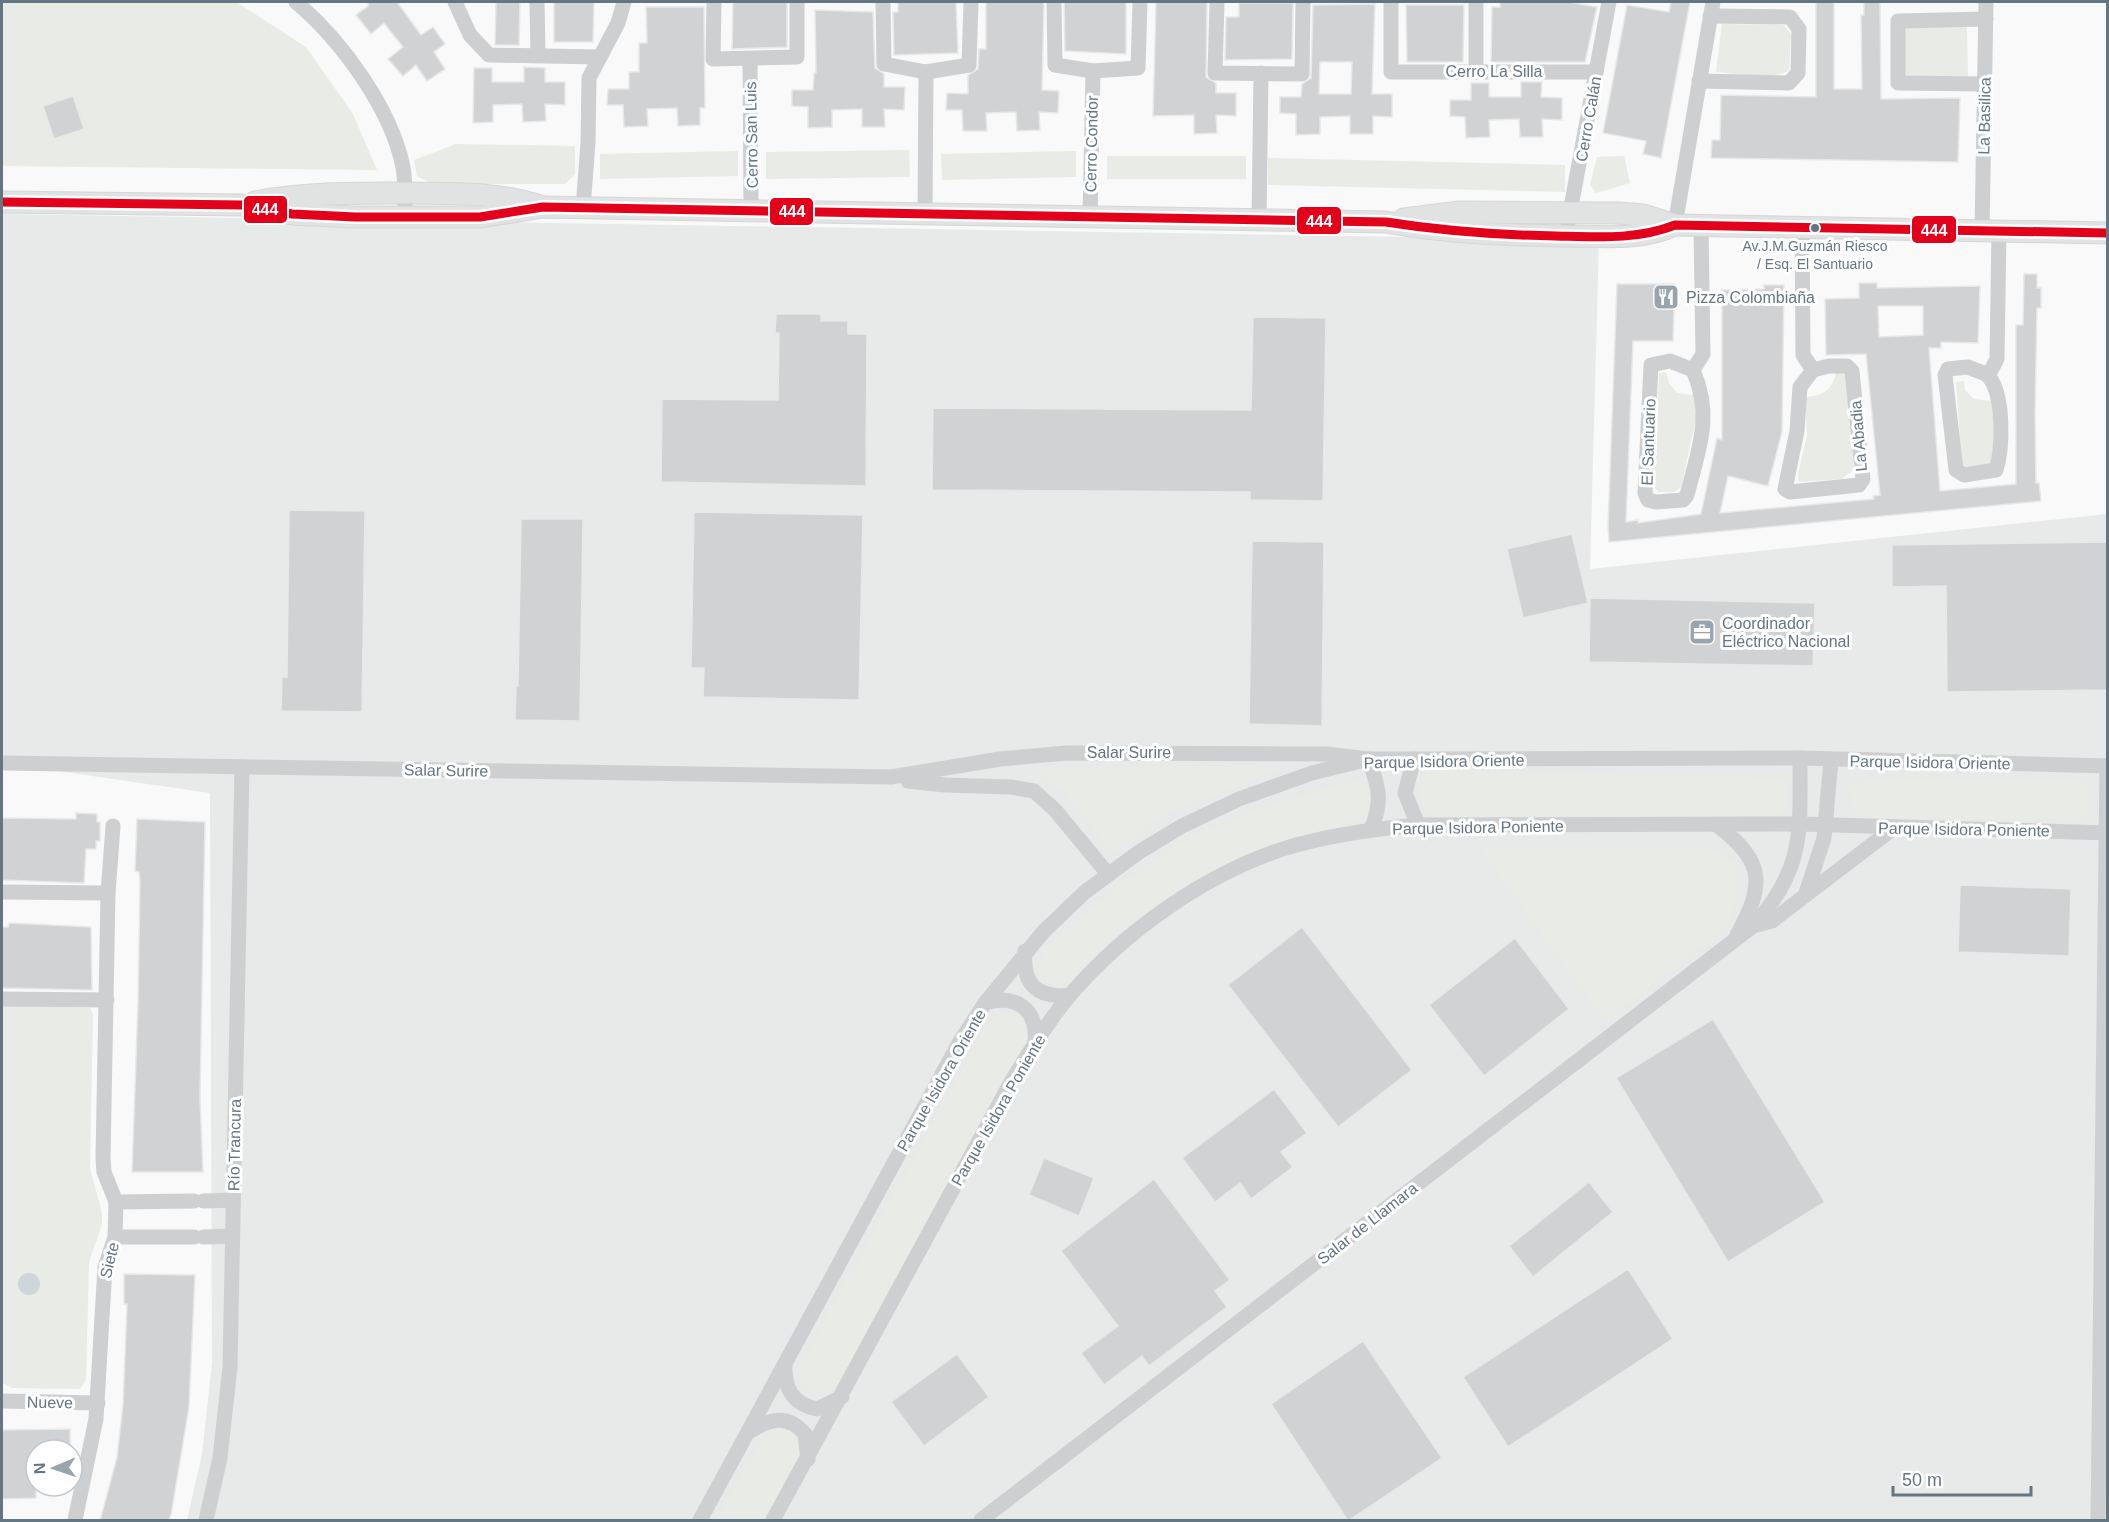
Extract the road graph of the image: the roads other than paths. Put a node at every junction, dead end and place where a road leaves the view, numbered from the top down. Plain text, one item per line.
1 (296, 2) edge
2 (455, 2) edge
3 (537, 2) edge
4 (624, 2) edge
5 (714, 2) edge
6 (797, 2) edge
7 (883, 2) edge
8 (970, 2) edge
9 (1054, 2) edge
10 (1140, 2) edge
11 (1217, 2) edge
12 (1303, 2) edge
13 (1391, 2) edge
14 (1476, 2) edge
15 (1609, 2) edge
16 (1986, 2) edge
17 (1711, 8) edge
18 (1986, 19) junction
19 (538, 55) junction
20 (598, 57) junction
21 (750, 59) junction
22 (1476, 70) junction
23 (1093, 71) junction
24 (926, 72) junction
25 (1596, 72) junction
26 (1261, 73) junction
27 (1699, 81) junction
28 (1984, 84) junction
29 (405, 193) junction
30 (2, 202) edge
31 (242, 205) junction
32 (543, 207) junction
33 (583, 208) junction
34 (751, 211) junction
35 (1569, 213) junction
36 (925, 215) junction
37 (405, 217) junction
38 (1090, 218) junction
39 (1259, 221) junction
40 (1386, 222) junction
41 (1675, 225) junction
42 (1701, 226) junction
43 (1802, 228) junction
44 (1990, 231) junction
45 (2108, 233) edge
46 (1566, 236) junction
47 (1694, 370) junction
48 (1813, 370) junction
49 (1988, 376) junction
50 (1800, 758) junction
51 (1369, 759) junction
52 (1414, 759) junction
53 (1831, 760) junction
54 (2, 763) edge
55 (2107, 766) edge
56 (242, 767) junction
57 (891, 777) junction
58 (1800, 824) junction
59 (1418, 825) junction
60 (1717, 825) junction
61 (1826, 825) junction
62 (113, 826) dead end
63 (1895, 827) junction
64 (1371, 830) junction
65 (2107, 833) edge
66 (1108, 874) junction
67 (2, 892) edge
68 (108, 892) junction
69 (1806, 893) junction
70 (1753, 926) junction
71 (1735, 939) junction
72 (1025, 951) junction
73 (1070, 995) junction
74 (2, 999) edge
75 (107, 1000) junction
76 (984, 1003) junction
77 (1035, 1043) junction
78 (233, 1200) junction
79 (116, 1202) junction
80 (232, 1236) junction
81 (116, 1238) junction
82 (785, 1364) junction
83 (842, 1397) junction
84 (2, 1401) edge
85 (98, 1403) junction
86 (748, 1432) junction
87 (808, 1459) junction
88 (75, 1521) edge
89 (206, 1521) edge
90 (700, 1521) edge
91 (773, 1521) edge
92 (981, 1521) edge
93 (2098, 1521) edge

1 - 29 street
2 - 19 street
3 - 19 street
4 - 20 street
5 - 21 street
6 - 21 street
7 - 24 street
8 - 24 street
9 - 23 street
10 - 23 street
11 - 26 street
12 - 26 street
13 - 22 street, Cerro La Silla
14 - 22 street
15 - 25 street, Cerro Calán
16 - 18 street, La Basilica
17 - 27 street
17 - 27 street
18 - 28 street, La Basilica
18 - 28 street
19 - 20 street
20 - 33 street
21 - 34 street, Cerro San Luis
22 - 25 street, Cerro La Silla
23 - 38 street, Cerro Condor
24 - 36 street
25 - 35 street, Cerro Calán
26 - 39 street
27 - 41 street
28 - 44 street, La Basilica
29 - 31 street
29 - 32 street
29 - 37 street
30 - 31 street
31 - 37 street
32 - 33 street
32 - 37 street
33 - 34 street
34 - 36 street
35 - 40 street
35 - 41 street
35 - 46 street, Cerro Calán
36 - 38 street
38 - 39 street
39 - 40 street
40 - 46 street
41 - 42 street
41 - 46 street
42 - 43 street
42 - 47 street
43 - 44 street
43 - 48 street
44 - 45 street
44 - 49 street, La Basilica
47 - 47 street, El Santuario
48 - 48 street, La Abadia
49 - 49 street
50 - 52 street, Parque Isidora Oriente
50 - 53 street, Parque Isidora Oriente
50 - 58 street, Salar de Llamara
51 - 52 street, Parque Isidora Oriente
51 - 57 street, Salar Surire
51 - 64 street
51 - 66 street, Parque Isidora Oriente
52 - 59 street
53 - 55 street, Parque Isidora Oriente
53 - 61 street
54 - 56 street, Salar Surire
55 - 65 street
56 - 57 street, Salar Surire
56 - 78 street, Río Trancura
57 - 66 street, Salar Surire
58 - 60 street, Parque Isidora Poniente
58 - 61 street, Parque Isidora Poniente
58 - 70 street, Salar de Llamara
59 - 60 street, Parque Isidora Poniente
59 - 64 street, Parque Isidora Poniente
60 - 71 street
61 - 63 street, Parque Isidora Poniente
61 - 69 street
62 - 68 street, Siete
63 - 65 street, Parque Isidora Poniente
63 - 69 street, Salar de Llamara
64 - 73 street, Parque Isidora Poniente
65 - 93 street
66 - 72 street, Parque Isidora Oriente
67 - 68 street
68 - 75 street, Siete
69 - 70 street, Salar de Llamara
70 - 71 street, Salar de Llamara
71 - 92 street, Salar de Llamara
72 - 73 street
72 - 76 street, Parque Isidora Oriente
73 - 77 street, Parque Isidora Poniente
74 - 75 street
75 - 79 street, Siete
76 - 77 street
76 - 82 street, Parque Isidora Oriente
77 - 83 street, Parque Isidora Poniente
78 - 79 street
78 - 80 street, Río Trancura
79 - 81 street, Siete
80 - 81 street
80 - 89 street, Río Trancura
81 - 85 street, Siete
82 - 83 street
82 - 86 street, Parque Isidora Oriente
83 - 87 street, Parque Isidora Poniente
84 - 85 street, Nueve
85 - 88 street, Siete
86 - 87 street
86 - 90 street, Parque Isidora Oriente
87 - 91 street, Parque Isidora Poniente

